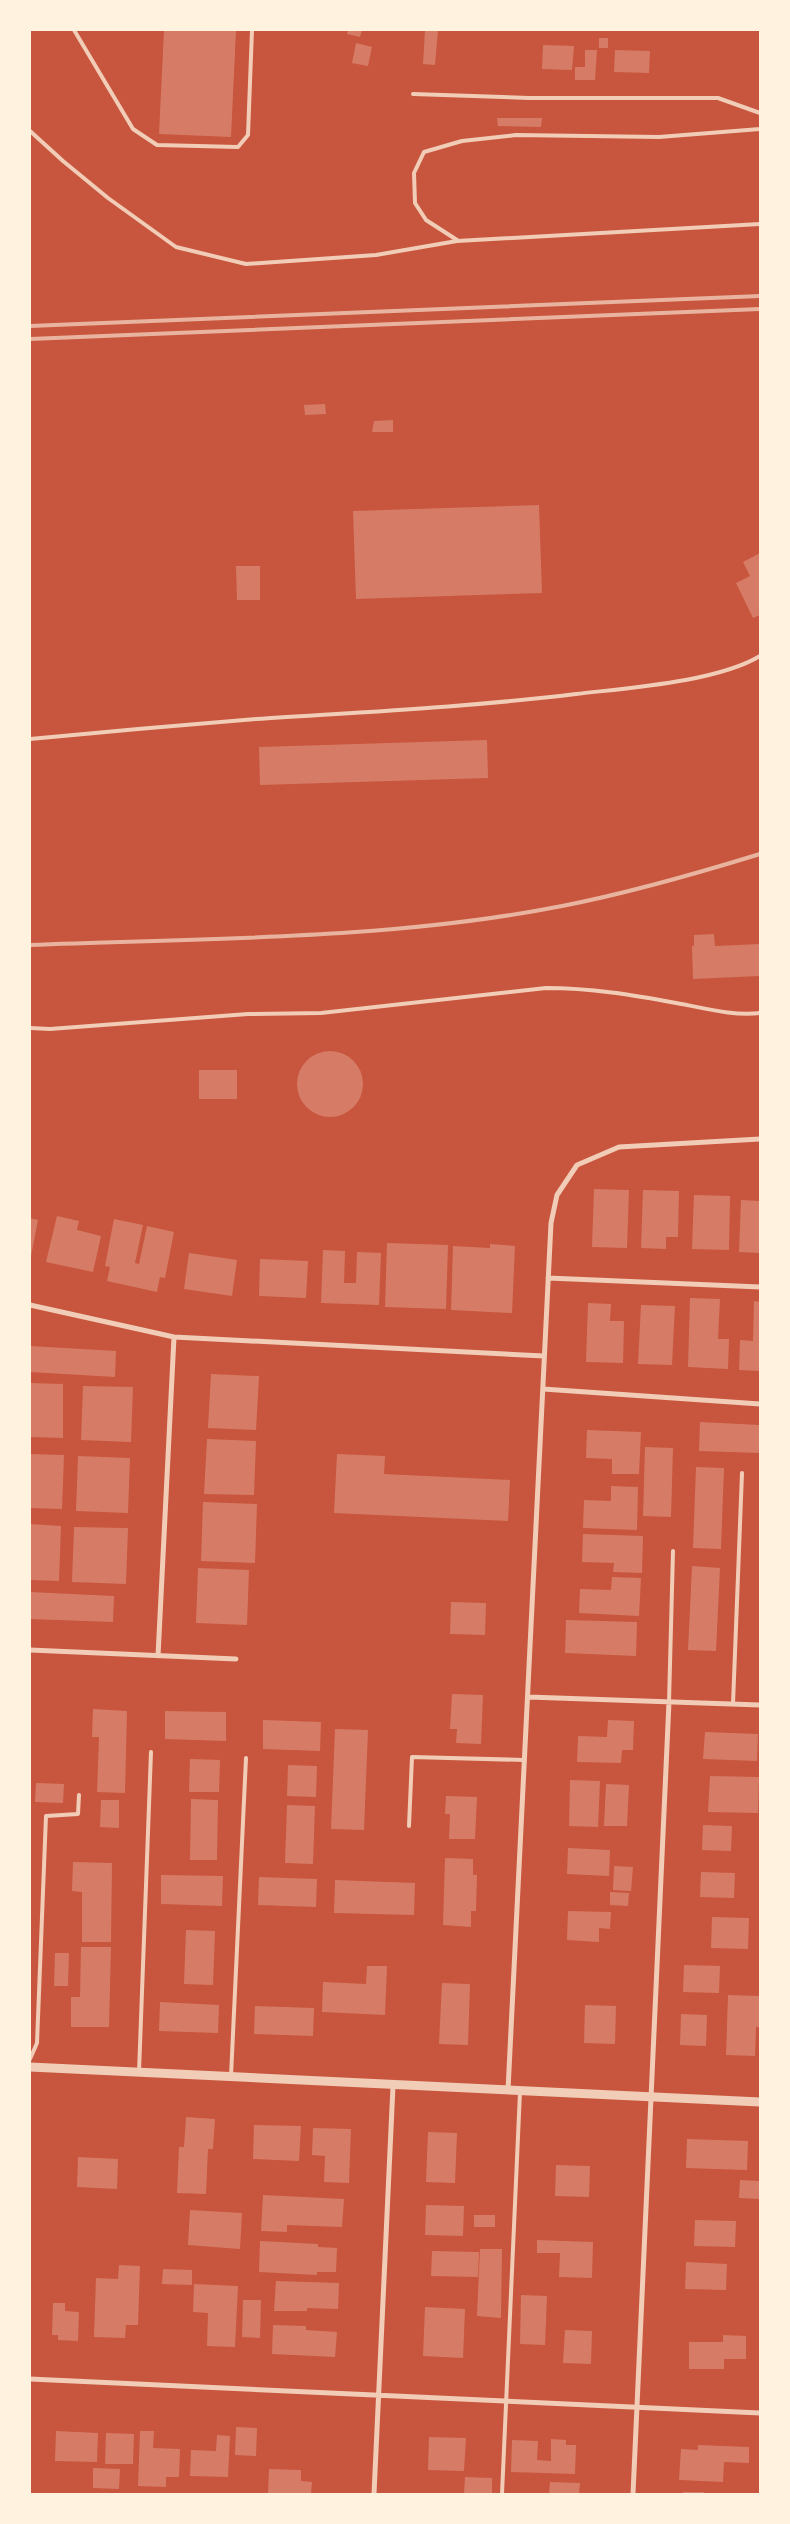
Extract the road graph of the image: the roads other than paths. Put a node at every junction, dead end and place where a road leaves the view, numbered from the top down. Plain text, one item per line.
1 (74, 30) edge
2 (252, 30) edge
3 (413, 94) dead end
4 (760, 113) edge
5 (760, 129) edge
6 (30, 131) edge
7 (760, 224) edge
8 (457, 241) junction
9 (760, 656) edge
10 (30, 739) edge
11 (760, 1013) edge
12 (30, 1028) edge
13 (760, 1139) edge
14 (548, 1278) junction
15 (760, 1287) edge
16 (30, 1306) edge
17 (174, 1336) junction
18 (544, 1356) junction
19 (543, 1389) junction
20 (760, 1404) edge
21 (742, 1473) dead end
22 (673, 1551) dead end
23 (30, 1650) edge
24 (158, 1656) junction
25 (236, 1660) dead end
26 (528, 1697) junction
27 (669, 1702) junction
28 (734, 1704) junction
29 (760, 1705) edge
30 (151, 1752) dead end
31 (246, 1758) dead end
32 (524, 1760) junction
33 (80, 1794) dead end
34 (409, 1826) dead end
35 (30, 2058) edge
36 (30, 2067) edge
37 (139, 2072) junction
38 (231, 2076) junction
39 (393, 2086) junction
40 (508, 2091) junction
41 (520, 2091) junction
42 (651, 2097) junction
43 (760, 2102) edge
44 (30, 2379) edge
45 (378, 2395) junction
46 (506, 2401) junction
47 (637, 2407) junction
48 (760, 2412) edge
49 (374, 2494) edge
50 (502, 2494) edge
51 (633, 2494) edge

1 - 2 lane
3 - 4 lane
5 - 8 lane
6 - 8 lane
7 - 8 lane
9 - 10 lane
11 - 12 lane
13 - 14 street
14 - 15 street
14 - 18 street
16 - 17 street
17 - 18 street
17 - 24 street
18 - 19 street
19 - 20 street
19 - 26 street
21 - 28 lane
22 - 27 lane
23 - 24 street
24 - 25 street
26 - 27 street
26 - 32 street
27 - 28 street
27 - 42 street
28 - 29 street
30 - 37 lane
31 - 38 lane
32 - 34 lane
32 - 40 street
33 - 35 lane
36 - 37 street
37 - 38 street
38 - 39 street
39 - 40 street
39 - 45 street
40 - 41 street
41 - 42 street
41 - 46 lane
42 - 43 street
42 - 47 street
44 - 45 street
45 - 46 street
45 - 49 street
46 - 47 street
46 - 50 lane
47 - 48 street
47 - 51 street

